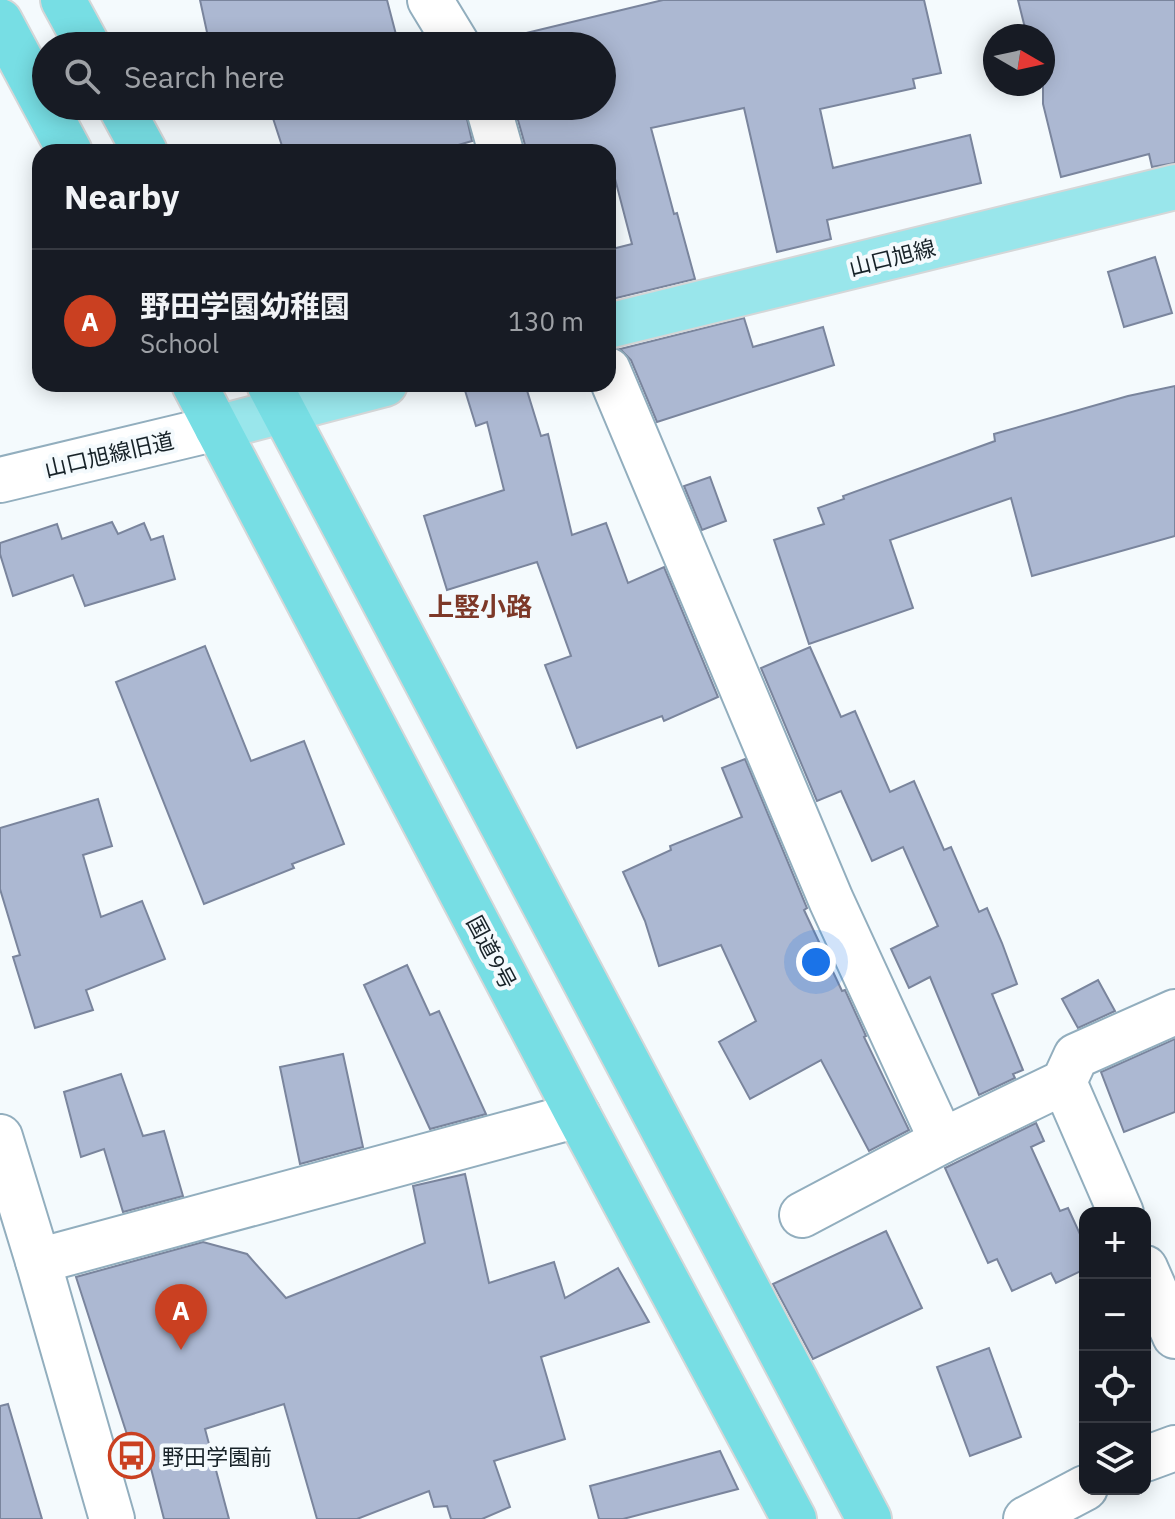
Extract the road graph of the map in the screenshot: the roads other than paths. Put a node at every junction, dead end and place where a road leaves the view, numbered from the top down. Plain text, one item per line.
1 (63, 0) edge
2 (430, 0) edge
3 (0, 21) edge
4 (80, 32) edge
5 (449, 32) edge
6 (32, 81) edge
7 (53, 120) edge
8 (128, 120) edge
9 (492, 120) edge
10 (66, 144) edge
11 (141, 144) edge
12 (499, 144) edge
13 (1175, 187) edge
14 (616, 324) edge
15 (616, 389) edge
16 (198, 392) edge
17 (318, 392) edge
18 (276, 397) edge
19 (217, 428) junction
20 (0, 480) edge
21 (1175, 1012) edge
22 (1064, 1082) junction
23 (578, 1115) junction
24 (0, 1137) edge
25 (942, 1141) junction
26 (1118, 1207) edge
27 (802, 1215) dead end
28 (38, 1261) junction
29 (1150, 1279) edge
30 (1175, 1336) edge
31 (1175, 1448) edge
32 (1151, 1457) edge
33 (1079, 1491) edge
34 (112, 1519) edge
35 (794, 1519) edge
36 (869, 1519) edge
37 (1026, 1519) edge

1 - 4 highway
2 - 5 street
3 - 6 highway
7 - 10 highway
8 - 11 highway
9 - 12 street
13 - 14 main road, 山口旭線
15 - 25 street
16 - 19 highway, 国道9号
17 - 18 main road
18 - 19 main road
18 - 36 highway
19 - 20 street, 山口旭線旧道
19 - 23 highway, 国道9号
21 - 22 street
22 - 25 street
22 - 26 street
23 - 28 street
23 - 35 highway, 国道9号
24 - 28 street
25 - 27 street
28 - 34 street
29 - 30 street
31 - 32 street
33 - 37 street

